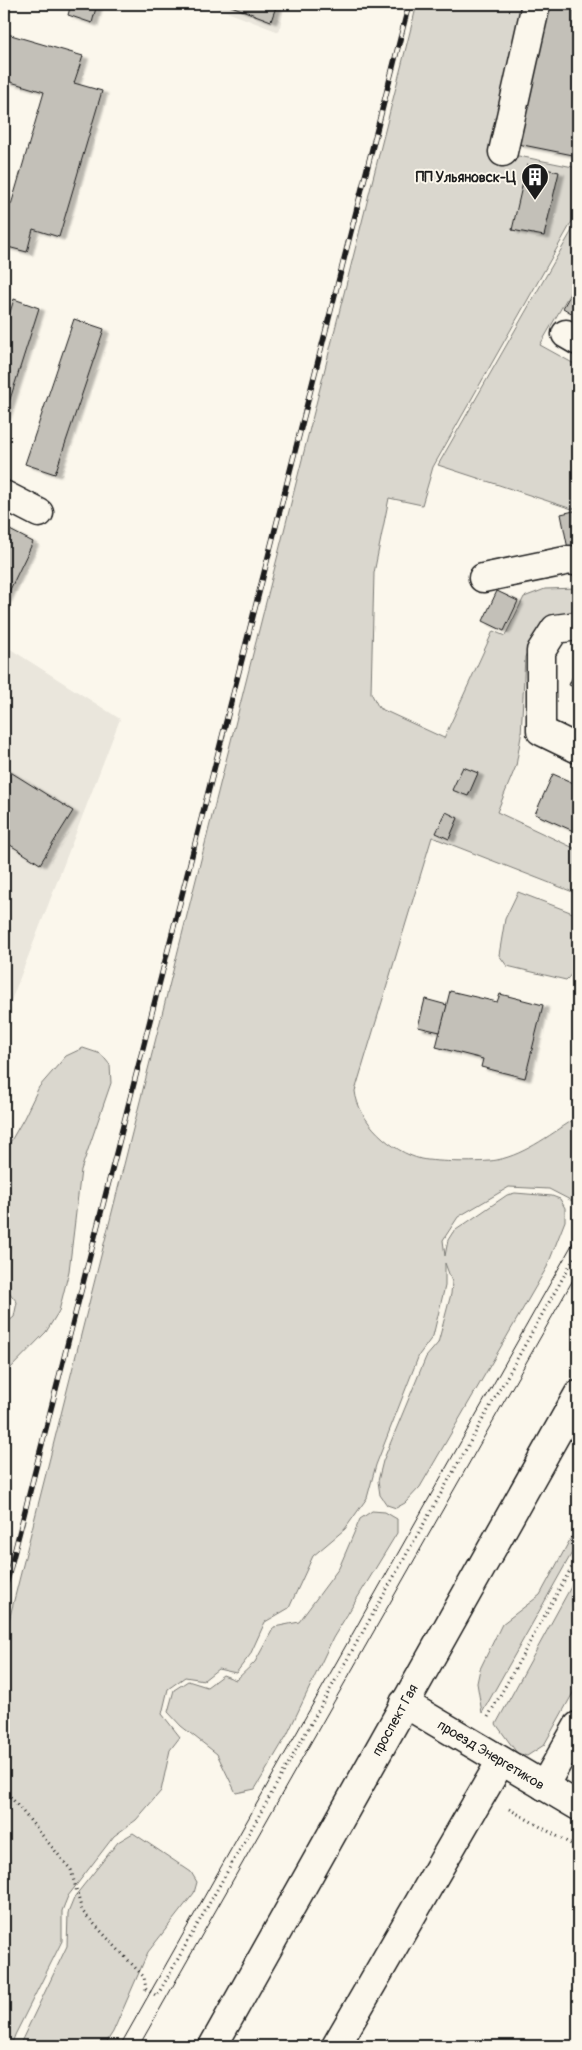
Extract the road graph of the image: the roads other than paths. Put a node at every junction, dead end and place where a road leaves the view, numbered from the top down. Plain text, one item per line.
1 (536, 4) edge
2 (503, 152) dead end
3 (4, 495) edge
4 (39, 513) dead end
5 (578, 562) edge
6 (483, 578) dead end
7 (578, 626) edge
8 (578, 749) edge
9 (575, 1406) edge
10 (404, 1703) junction
11 (578, 1726) edge
12 (501, 1761) junction
13 (544, 1786) junction
14 (578, 1806) edge
15 (213, 2046) edge
16 (336, 2046) edge

1 - 2 main road
3 - 4 main road
5 - 6 main road
7 - 8 main road
9 - 10 main road, проспект Гая
10 - 12 main road, проезд Энергетиков
10 - 15 main road, проспект Гая
11 - 13 main road
12 - 13 main road, проезд Энергетиков
12 - 16 main road
13 - 14 main road, проезд Энергетиков

